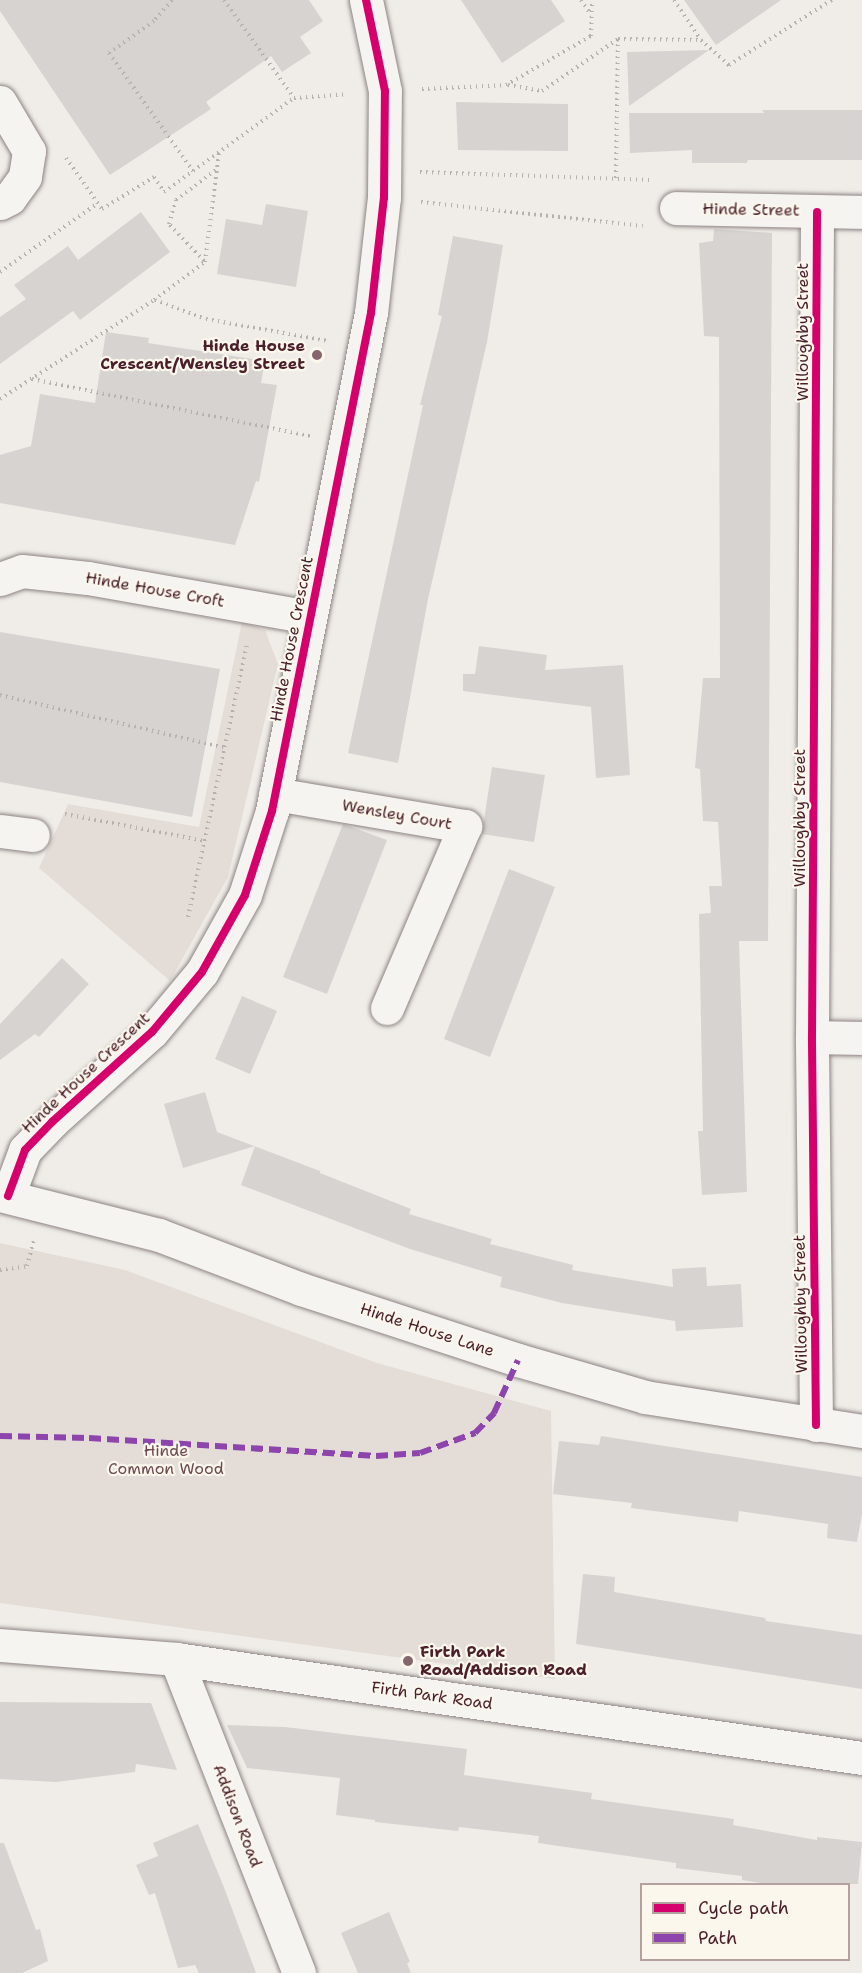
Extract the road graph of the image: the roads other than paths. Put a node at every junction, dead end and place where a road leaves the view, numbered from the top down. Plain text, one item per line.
1 (366, 0) edge
2 (0, 102) edge
3 (0, 203) edge
4 (676, 208) road end
5 (818, 212) junction
6 (862, 212) edge
7 (0, 579) edge
8 (310, 617) junction
9 (275, 794) junction
10 (0, 831) edge
11 (33, 835) road end
12 (387, 1008) dead end
13 (812, 1037) junction
14 (862, 1038) edge
15 (4, 1196) edge
16 (816, 1425) junction
17 (862, 1431) edge
18 (0, 1644) edge
19 (176, 1659) junction
20 (862, 1758) edge
21 (299, 1973) edge

1 - 8 street, Hinde House Crescent
2 - 3 street
4 - 5 street, Hinde Street
5 - 6 street, Hinde Street
5 - 13 street, Willoughby Street
7 - 8 street, Hinde House Croft
8 - 9 street, Hinde House Crescent
9 - 12 street, Wensley Court
9 - 15 street, Hinde House Crescent
10 - 11 street
13 - 14 street
13 - 16 street, Willoughby Street
15 - 16 street, Hinde House Lane
16 - 17 street, Hinde House Lane
18 - 19 street, Firth Park Road
19 - 20 street, Firth Park Road
19 - 21 street, Addison Road

